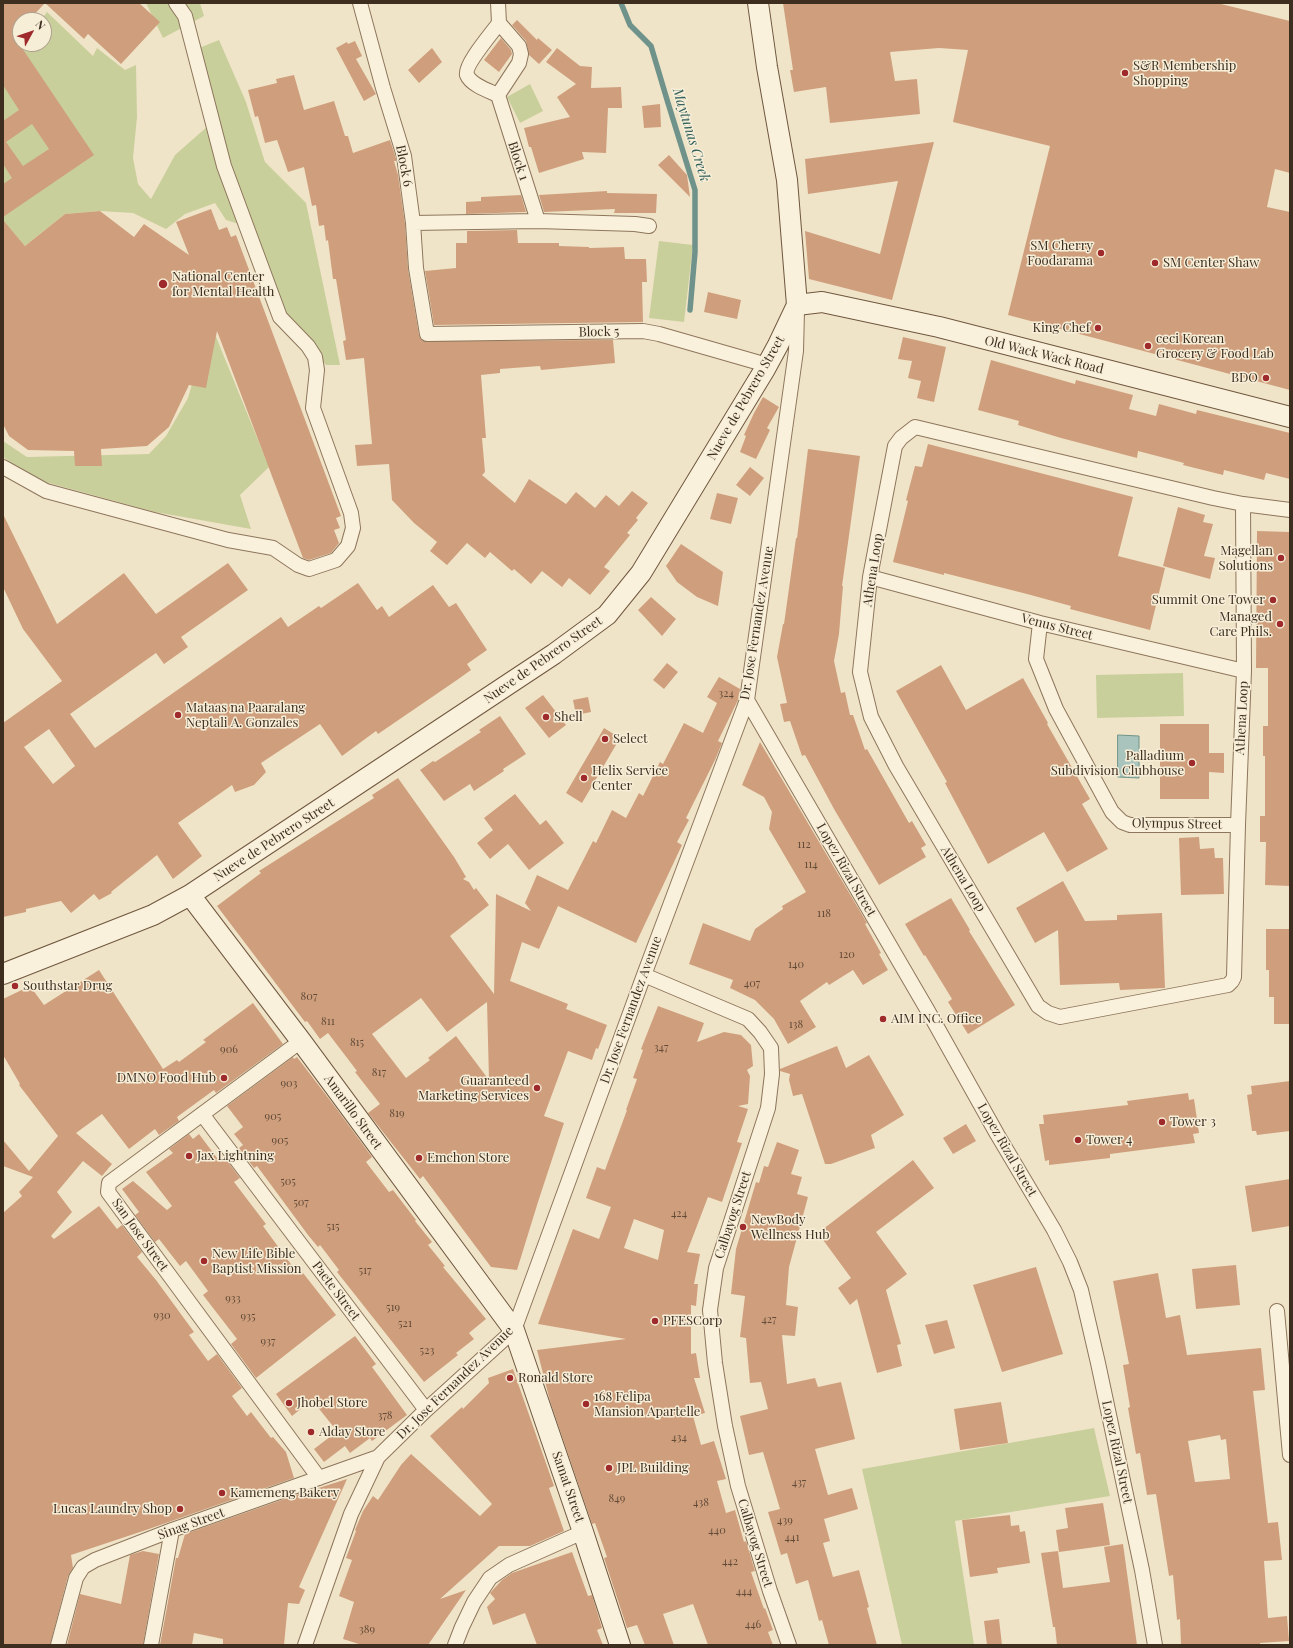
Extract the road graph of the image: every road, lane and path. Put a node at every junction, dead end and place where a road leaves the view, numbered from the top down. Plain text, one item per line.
1 (176, 3) edge
2 (360, 3) edge
3 (498, 3) edge
4 (758, 3) edge
5 (499, 23) junction
6 (498, 95) junction
7 (538, 221) junction
8 (413, 223) junction
9 (649, 226) dead end
10 (797, 305) junction
11 (427, 334) joint
12 (767, 365) junction
13 (1290, 417) edge
14 (3, 467) edge
15 (1243, 504) junction
16 (1290, 510) edge
17 (870, 577) junction
18 (1040, 623) junction
19 (1244, 671) junction
20 (747, 700) junction
21 (1238, 825) junction
22 (190, 895) junction
23 (3, 974) edge
24 (644, 975) junction
25 (301, 1041) junction
26 (202, 1114) junction
27 (1277, 1311) dead end
28 (514, 1330) junction
29 (426, 1410) junction
30 (1290, 1455) edge
31 (378, 1457) junction
32 (319, 1478) junction
33 (172, 1530) junction
34 (583, 1532) junction
35 (58, 1645) edge
36 (151, 1645) edge
37 (305, 1645) edge
38 (455, 1645) edge
39 (620, 1645) edge
40 (789, 1645) edge
41 (1155, 1645) edge

1 - 14 street
2 - 8 street, Block 6
3 - 5 street
4 - 10 street, Nueve de Pebrero Street
5 - 6 street
5 - 6 street
6 - 7 street, Block 1
7 - 8 street
7 - 9 street
8 - 11 street, Block 6
10 - 12 street, Nueve de Pebrero Street
10 - 13 street, Old Wack Wack Road
10 - 20 street, Dr. Jose Fernandez Avenue
11 - 12 street, Block 5
12 - 22 street, Nueve de Pebrero Street
15 - 16 street, Athena Loop
15 - 17 street, Athena Loop
15 - 19 street, Athena Loop
17 - 18 street, Venus Street
17 - 21 street, Athena Loop
18 - 19 street, Venus Street
18 - 21 street, Olympus Street
19 - 21 street, Athena Loop
20 - 24 street, Dr. Jose Fernandez Avenue
20 - 41 street, Lopez Rizal Street
22 - 23 street, Nueve de Pebrero Street
22 - 25 street, Amarillo Street
24 - 28 street, Dr. Jose Fernandez Avenue
24 - 40 street, Calbayog Street
25 - 26 street, San Jose Street
25 - 28 street, Amarillo Street
26 - 29 street, Paete Street
26 - 32 street, San Jose Street
27 - 30 street
28 - 29 street, Dr. Jose Fernandez Avenue
28 - 34 street, Samat Street
29 - 31 street, Dr. Jose Fernandez Avenue
31 - 32 street, Sinag Street
31 - 37 street, Dr. Jose Fernandez Avenue
32 - 33 street, Sinag Street
33 - 35 street, Sinag Street
33 - 36 street
34 - 38 street
34 - 39 street, Samat Street

